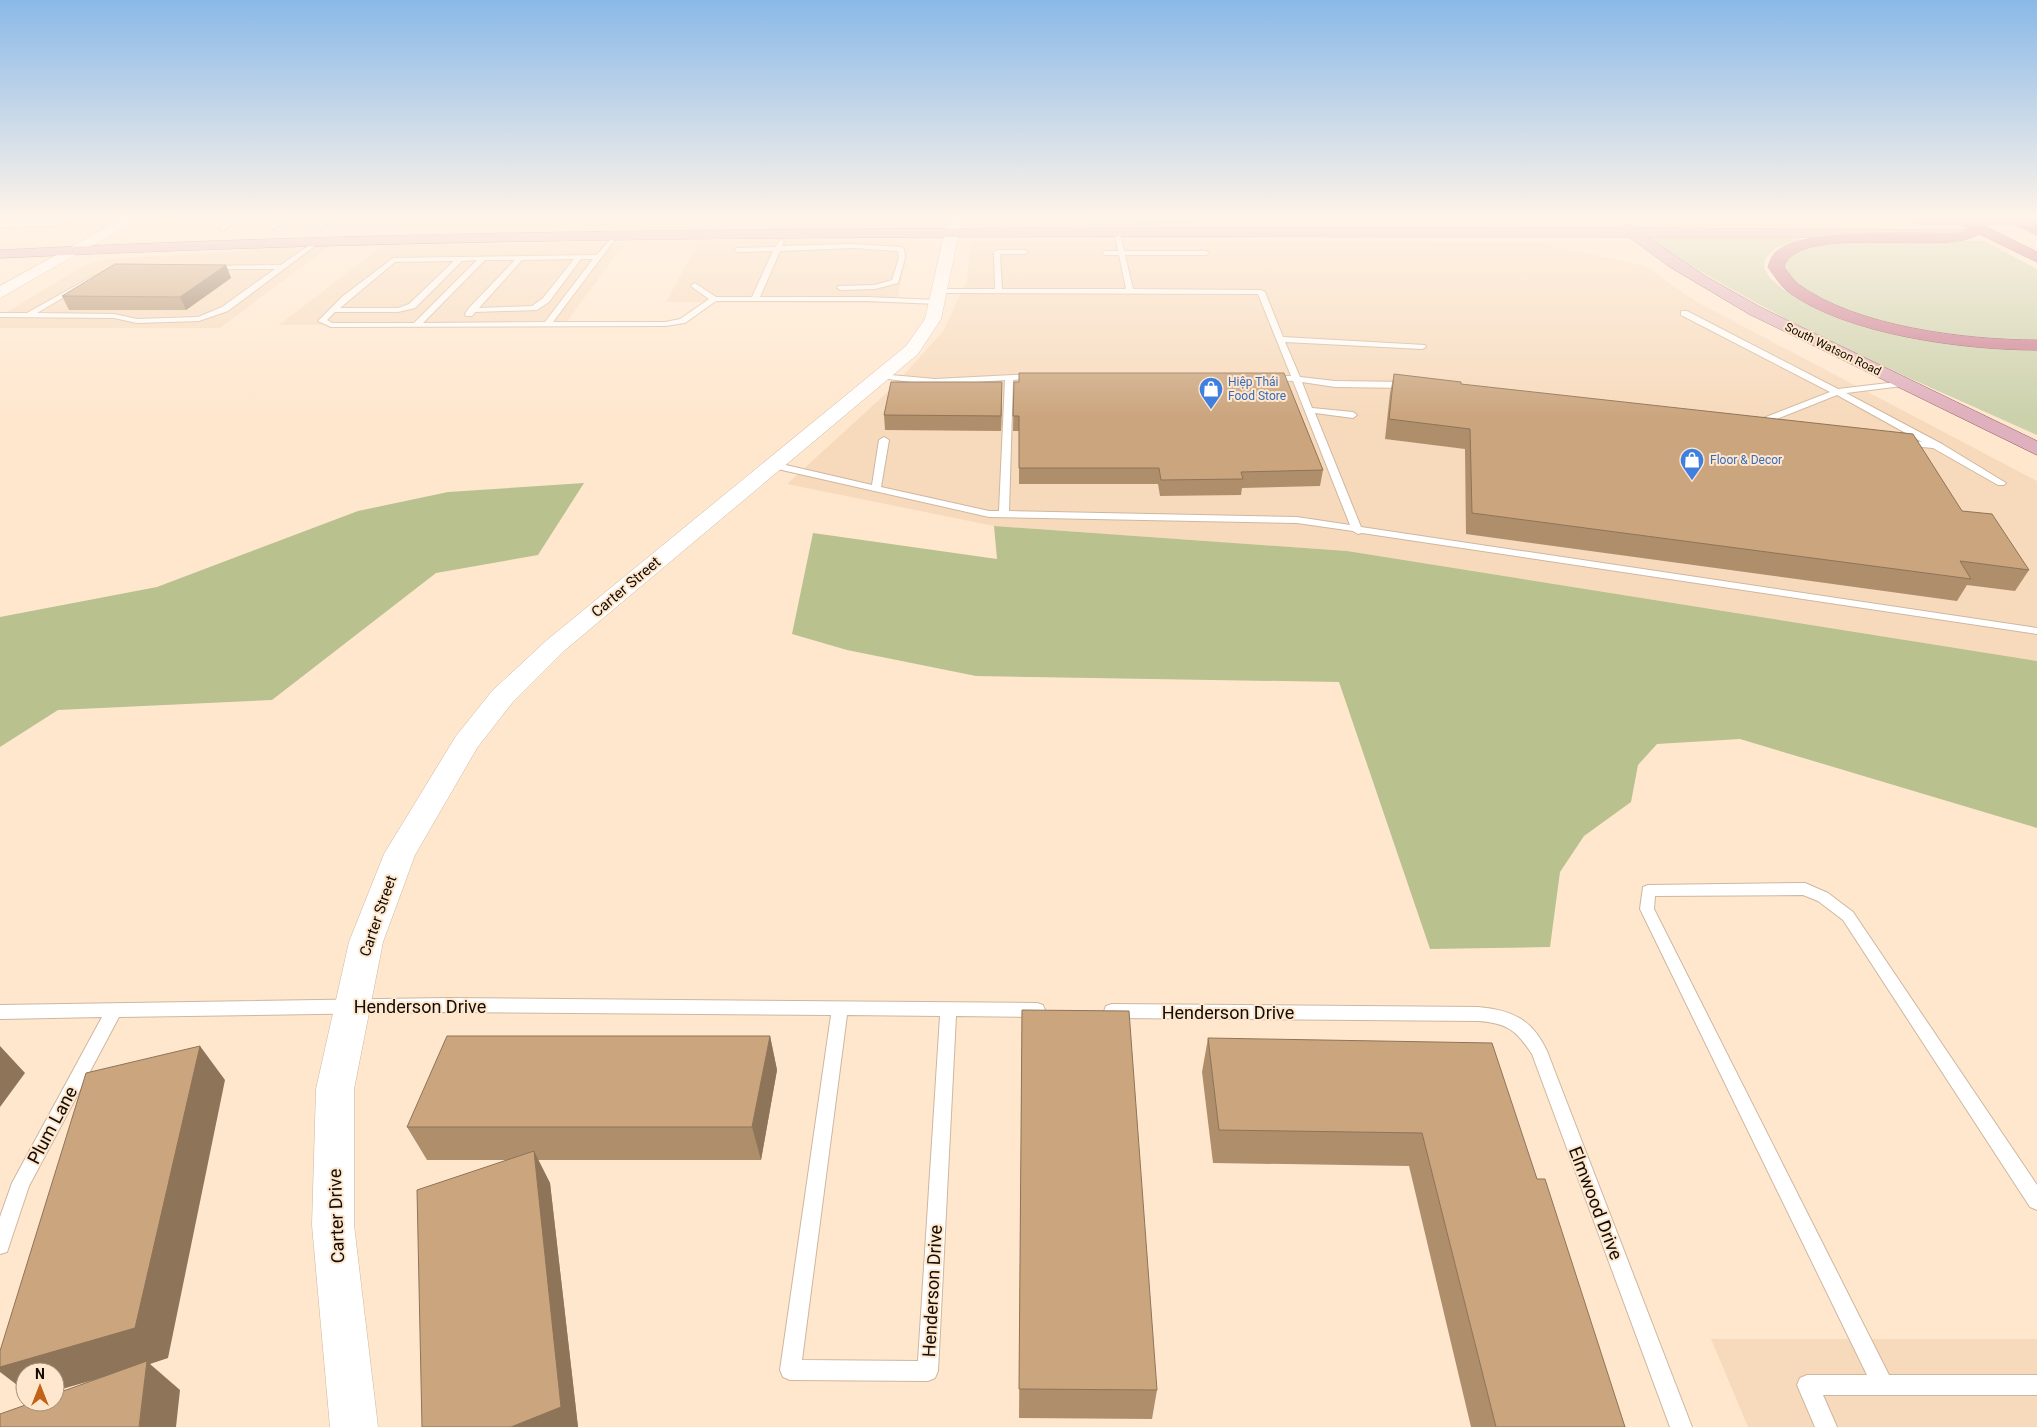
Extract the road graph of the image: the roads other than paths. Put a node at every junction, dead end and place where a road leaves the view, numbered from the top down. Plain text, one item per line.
1 (13, 284) edge
2 (84, 284) edge
3 (260, 284) edge
4 (364, 284) edge
5 (435, 284) edge
6 (457, 284) edge
7 (496, 284) edge
8 (559, 284) edge
9 (577, 284) edge
10 (762, 284) edge
11 (886, 284) edge
12 (941, 284) edge
13 (999, 284) edge
14 (1128, 284) edge
15 (1709, 284) edge
16 (1788, 284) edge
17 (695, 285) dead end
18 (840, 288) dead end
19 (999, 292) junction
20 (0, 293) edge
21 (1130, 293) junction
22 (938, 296) junction
23 (714, 299) junction
24 (755, 300) junction
25 (332, 310) junction
26 (472, 310) junction
27 (1684, 313) dead end
28 (0, 315) edge
29 (28, 315) junction
30 (547, 324) junction
31 (416, 325) junction
32 (459, 325) junction
33 (1279, 339) junction
34 (2037, 345) edge
35 (1422, 347) dead end
36 (880, 376) junction
37 (1046, 376) edge
38 (1009, 377) junction
39 (1262, 378) edge
40 (1296, 378) junction
41 (1902, 383) junction
42 (1415, 386) edge
43 (1838, 392) junction
44 (1308, 410) junction
45 (1353, 415) dead end
46 (1767, 429) edge
47 (884, 440) dead end
48 (1891, 441) edge
49 (1939, 446) junction
50 (2037, 449) edge
51 (774, 465) junction
52 (2001, 483) dead end
53 (876, 488) junction
54 (1004, 514) junction
55 (1358, 531) junction
56 (2037, 630) edge
57 (352, 1006) junction
58 (840, 1009) junction
59 (114, 1010) junction
60 (948, 1010) junction
61 (1056, 1010) edge
62 (1095, 1011) edge
63 (0, 1012) edge
64 (1478, 1014) joint
65 (2037, 1201) edge
66 (0, 1245) edge
67 (1883, 1385) junction
68 (2037, 1385) edge
69 (354, 1427) edge
70 (1681, 1427) edge
71 (1826, 1427) edge

1 - 20 street
2 - 29 lane
3 - 29 lane
4 - 25 lane
5 - 25 lane
6 - 31 lane
7 - 26 lane
8 - 26 lane
9 - 30 lane
10 - 24 lane
11 - 18 lane
12 - 22 street, Carter Street
13 - 19 lane
14 - 21 lane
15 - 41 main road, South Watson Road
16 - 34 highway
17 - 23 lane
19 - 21 lane
19 - 22 lane
21 - 33 lane
22 - 24 lane
22 - 36 street, Carter Street
23 - 24 lane
23 - 30 lane
25 - 31 lane
26 - 32 lane
27 - 43 lane
28 - 29 lane
30 - 32 lane
31 - 32 lane
33 - 35 lane
33 - 40 lane
36 - 38 lane
36 - 51 street, Carter Street
37 - 38 lane
38 - 54 lane
39 - 40 lane
40 - 42 lane
40 - 44 lane
41 - 43 lane
41 - 50 main road, South Watson Road
43 - 46 lane
43 - 49 lane
44 - 45 lane
44 - 55 lane
47 - 53 lane
48 - 49 lane
49 - 52 lane
51 - 53 lane
51 - 57 street, Carter Street
53 - 54 lane
54 - 55 lane
55 - 56 lane
57 - 58 lane, Henderson Drive
57 - 59 lane, Henderson Drive
57 - 69 street, Carter Drive
58 - 60 lane, Henderson Drive
58 - 60 lane, Henderson Drive
59 - 63 lane, Henderson Drive
59 - 66 lane, Plum Lane
60 - 61 lane, Henderson Drive
62 - 64 lane, Henderson Drive
64 - 70 lane, Elmwood Drive
65 - 67 lane
67 - 68 lane
67 - 71 lane

